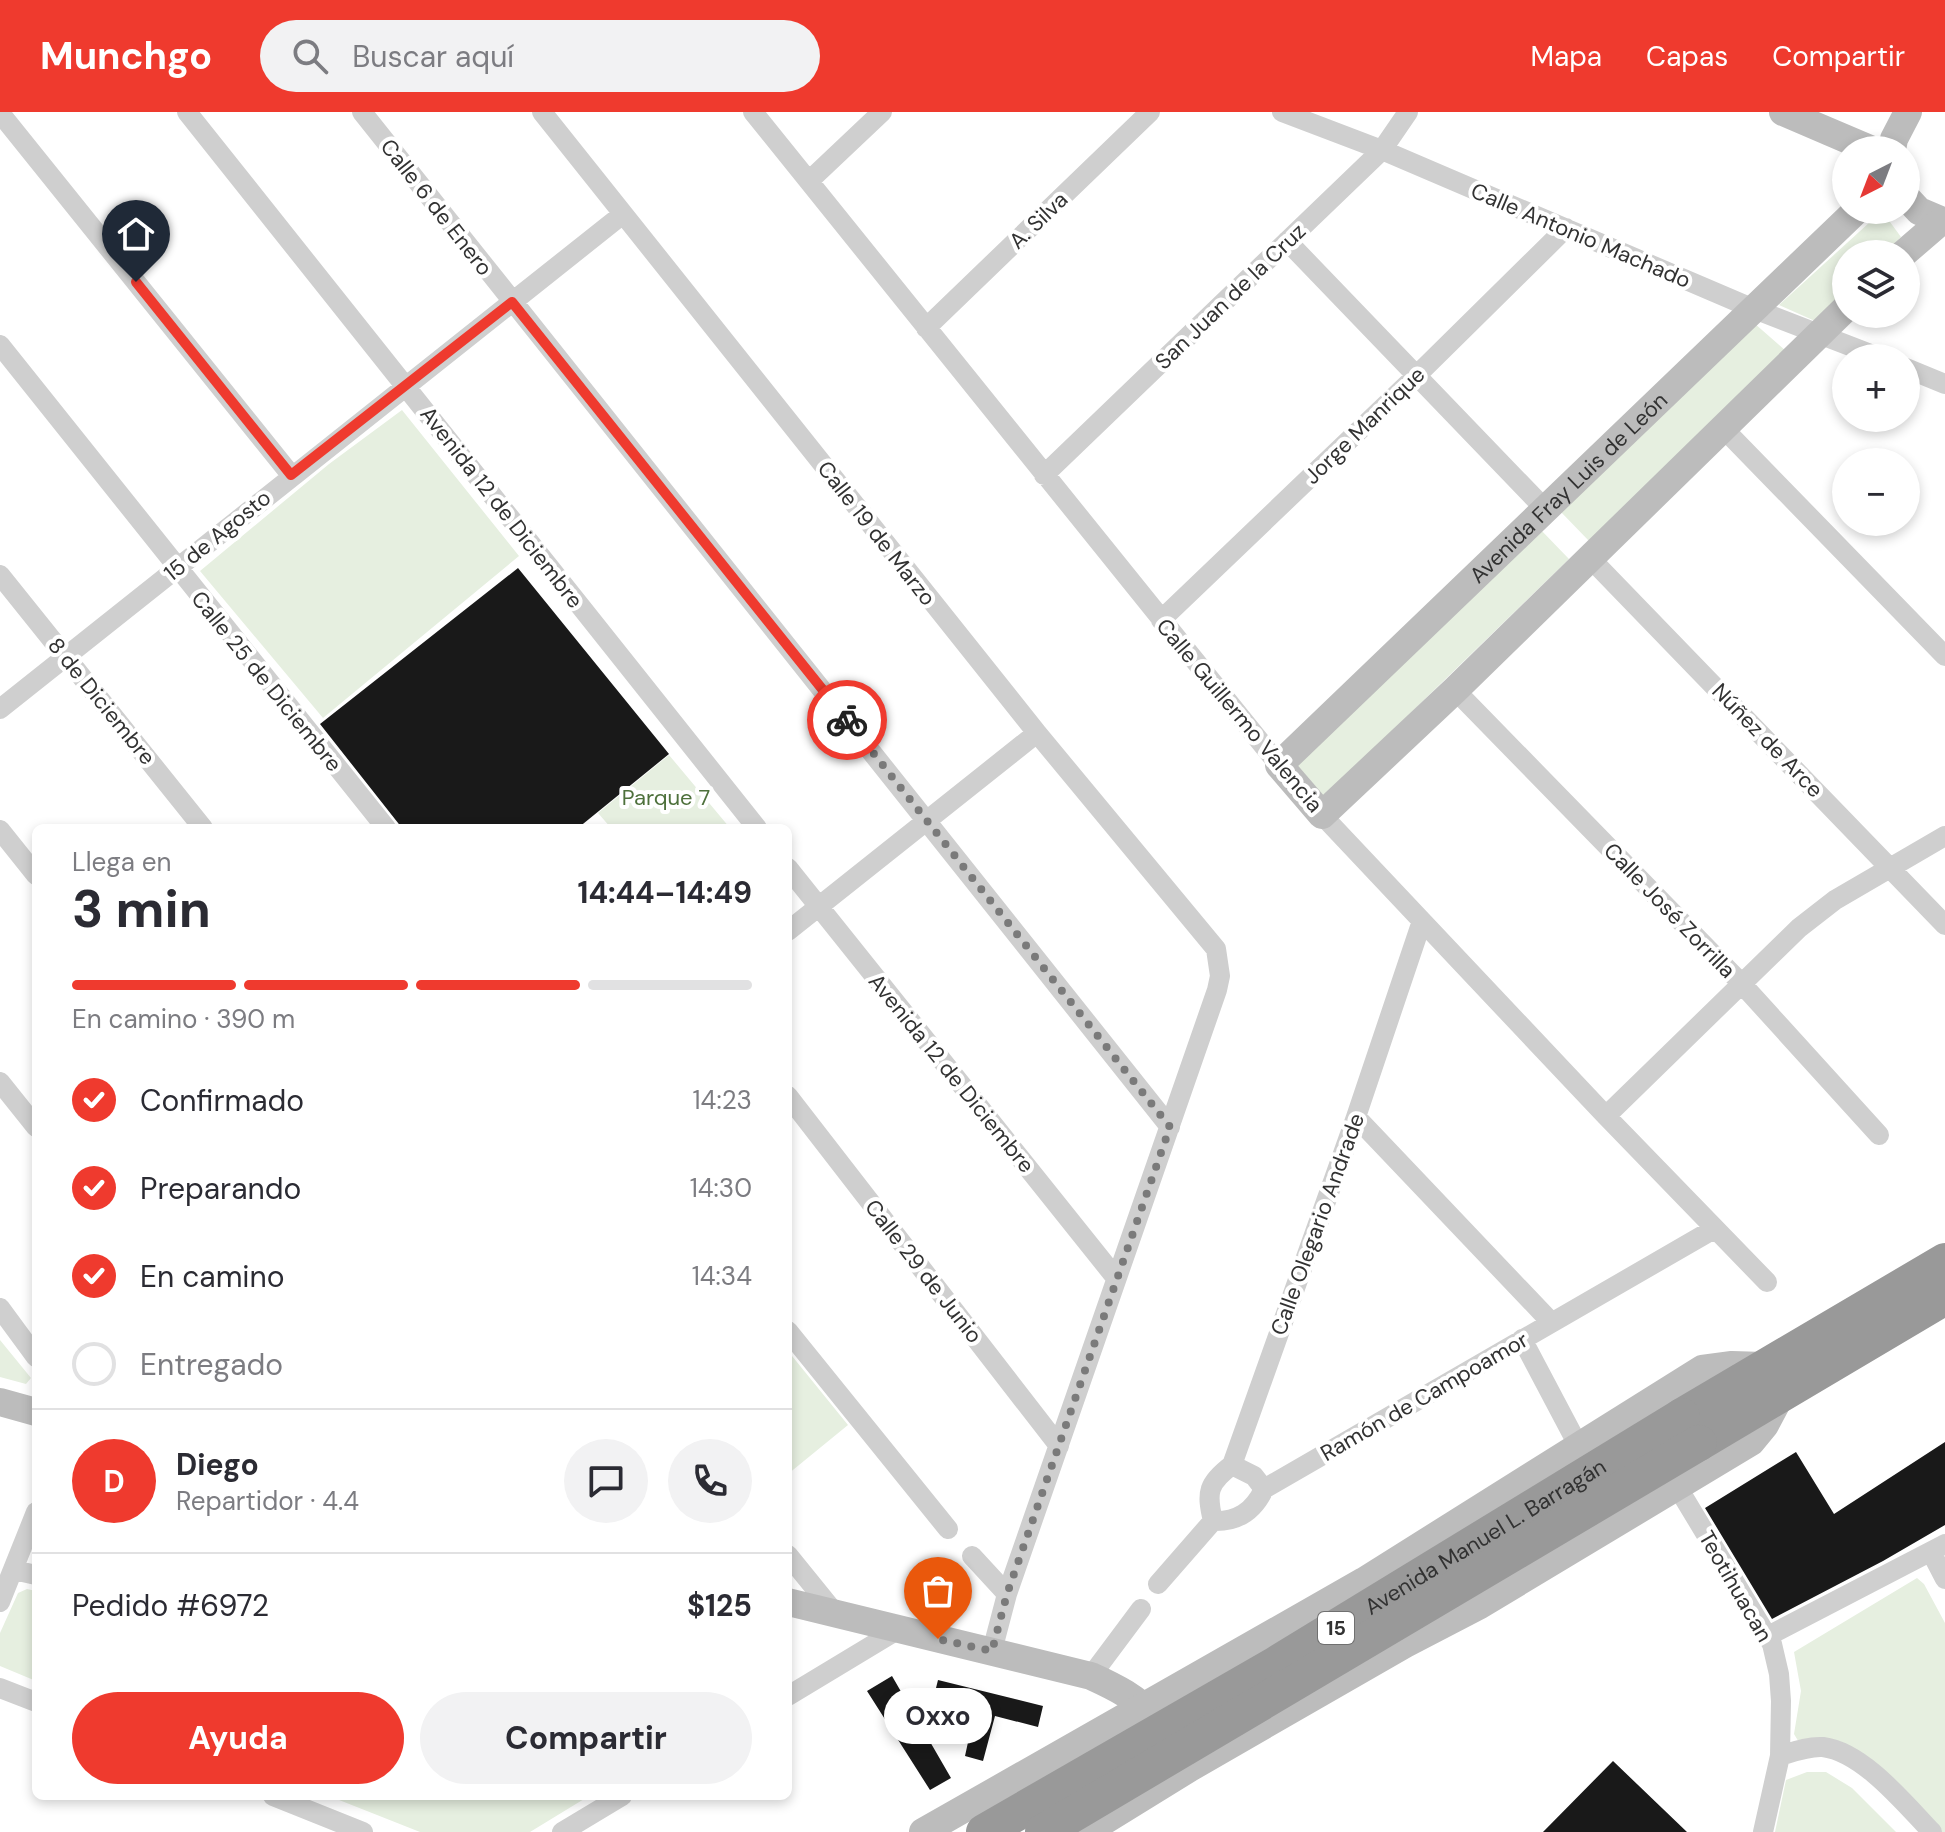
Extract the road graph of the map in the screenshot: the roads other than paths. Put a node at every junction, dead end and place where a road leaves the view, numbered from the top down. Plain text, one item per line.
1 (187, 112) edge
2 (362, 112) edge
3 (542, 112) edge
4 (753, 112) edge
5 (882, 112) edge
6 (1150, 112) edge
7 (1282, 112) edge
8 (1408, 112) edge
9 (1783, 112) edge
10 (1908, 112) edge
11 (0, 113) edge
12 (1839, 136) edge
13 (1896, 136) edge
14 (1382, 150) junction
15 (809, 181) junction
16 (1920, 211) edge
17 (623, 214) junction
18 (1943, 222) edge
19 (1842, 224) edge
20 (1566, 228) junction
21 (1920, 240) edge
22 (1287, 241) junction
23 (512, 302) junction
24 (1754, 309) junction
25 (1832, 321) edge
26 (926, 328) junction
27 (1820, 333) junction
28 (1847, 344) edge
29 (0, 345) edge
30 (1920, 374) edge
31 (1416, 376) junction
32 (1944, 384) edge
33 (406, 385) junction
34 (1722, 427) junction
35 (291, 475) junction
36 (1044, 475) junction
37 (1544, 508) junction
38 (1589, 557) junction
39 (176, 568) junction
40 (0, 575) edge
41 (1161, 620) junction
42 (1945, 656) edge
43 (67, 657) junction
44 (1455, 690) junction
45 (0, 709) edge
46 (1037, 733) junction
47 (1279, 765) junction
48 (1322, 815) junction
49 (928, 820) junction
50 (200, 824) edge
51 (383, 824) edge
52 (754, 824) edge
53 (0, 830) edge
54 (1945, 836) edge
55 (1891, 867) junction
56 (32, 870) edge
57 (792, 873) edge
58 (818, 905) junction
59 (1422, 921) junction
60 (1945, 925) edge
61 (792, 928) edge
62 (1741, 983) junction
63 (0, 1082) edge
64 (792, 1101) edge
65 (1606, 1116) junction
66 (1356, 1117) junction
67 (32, 1122) edge
68 (1170, 1127) junction
69 (1879, 1135) dead end
70 (1714, 1229) junction
71 (1945, 1261) edge
72 (1116, 1278) junction
73 (1767, 1282) dead end
74 (1945, 1297) edge
75 (0, 1308) edge
76 (1551, 1322) junction
77 (792, 1336) edge
78 (1522, 1339) junction
79 (32, 1352) edge
80 (1773, 1380) junction
81 (0, 1402) edge
82 (32, 1411) edge
83 (1691, 1429) junction
84 (1578, 1445) junction
85 (1059, 1446) junction
86 (1232, 1465) junction
87 (1678, 1488) junction
88 (1264, 1489) junction
89 (1213, 1521) junction
90 (32, 1523) edge
91 (948, 1529) dead end
92 (1429, 1538) junction
93 (1938, 1548) edge
94 (972, 1556) dead end
95 (792, 1560) edge
96 (14, 1570) junction
97 (32, 1574) edge
98 (1945, 1579) edge
99 (1364, 1581) junction
100 (1158, 1584) dead end
101 (1007, 1594) junction
102 (0, 1602) edge
103 (792, 1603) edge
104 (1480, 1605) junction
105 (1141, 1609) dead end
106 (835, 1613) junction
107 (899, 1629) junction
108 (1768, 1636) junction
109 (1405, 1644) junction
110 (992, 1651) junction
111 (1091, 1676) junction
112 (0, 1688) edge
113 (792, 1694) edge
114 (32, 1700) edge
115 (1145, 1707) junction
116 (1780, 1756) junction
117 (1193, 1766) junction
118 (283, 1800) edge
119 (615, 1800) edge
120 (930, 1831) edge
121 (363, 1832) edge
122 (562, 1832) edge
123 (984, 1832) edge
124 (1043, 1832) edge
125 (1086, 1832) edge
126 (1763, 1832) edge
127 (1932, 1832) edge

1 - 33 street, Avenida 12 de Diciembre
2 - 23 street, Calle 6 de Enero
3 - 17 street, Calle 19 de Marzo
4 - 15 street, Calle Guillermo Valencia
5 - 15 street
6 - 26 street, A. Silva
7 - 14 street, Calle Antonio Machado
8 - 14 street, San Juan de la Cruz
9 - 12 street
10 - 13 street
11 - 35 street
14 - 20 street, Calle Antonio Machado
14 - 22 street, San Juan de la Cruz
15 - 26 street, Calle Guillermo Valencia
16 - 18 street
17 - 23 street, 15 de Agosto
17 - 46 street, Calle 19 de Marzo
18 - 21 street
19 - 24 street, Avenida Fray Luis de León
20 - 24 street, Calle Antonio Machado
20 - 31 street, Jorge Manrique
22 - 31 street
22 - 36 street, San Juan de la Cruz
23 - 33 street, 15 de Agosto
23 - 49 street, Calle 6 de Enero
24 - 27 street, Calle Antonio Machado
24 - 37 street, Avenida Fray Luis de León
25 - 27 street
26 - 36 street, Calle Guillermo Valencia
27 - 28 street, Calle Antonio Machado
27 - 34 street
29 - 39 street, Calle 25 de Diciembre
30 - 32 street
31 - 37 street
31 - 41 street, Jorge Manrique
33 - 35 street, 15 de Agosto
33 - 52 street, Avenida 12 de Diciembre
34 - 38 street
34 - 42 street
35 - 39 street, 15 de Agosto
36 - 41 street, Calle Guillermo Valencia
37 - 47 street, Avenida Fray Luis de León
38 - 44 street
38 - 55 street, Núñez de Arce
39 - 43 street, 15 de Agosto
39 - 51 street, Calle 25 de Diciembre
40 - 43 street, 8 de Diciembre
41 - 47 street, Calle Guillermo Valencia
43 - 45 street, 15 de Agosto
43 - 50 street, 8 de Diciembre
44 - 48 street
44 - 62 street, Calle José Zorrilla
46 - 49 street
46 - 68 street, Calle 19 de Marzo
47 - 48 street, Calle Guillermo Valencia
48 - 59 street, Calle Guillermo Valencia
49 - 58 street
49 - 68 street, Calle 6 de Enero
53 - 56 street
54 - 55 street
55 - 60 street, Núñez de Arce
55 - 62 street
57 - 58 street, Avenida 12 de Diciembre
58 - 61 street
58 - 72 street, Avenida 12 de Diciembre
59 - 65 street, Calle Guillermo Valencia
59 - 66 street, Calle Olegario Andrade
62 - 65 street
62 - 69 street, Calle José Zorrilla
63 - 67 street
64 - 85 street, Calle 29 de Junio
65 - 70 street, Calle Guillermo Valencia
66 - 76 street
66 - 86 street, Calle Olegario Andrade
68 - 72 street
70 - 73 street, Calle Guillermo Valencia
70 - 76 street, Ramón de Campoamor
71 - 80 highway, Avenida Manuel L. Barragán / 15
72 - 85 street
74 - 80 highway, Avenida Manuel L. Barragán / 15
75 - 79 street
76 - 78 street, Ramón de Campoamor
77 - 91 street
78 - 84 street
78 - 88 street, Ramón de Campoamor
80 - 83 highway, Avenida Manuel L. Barragán / 15
80 - 84 street
80 - 87 street
81 - 82 street
83 - 123 highway, Avenida Manuel L. Barragán / 15, bridge
83 - 124 highway, Avenida Manuel L. Barragán / 15, bridge
84 - 92 street
85 - 101 street
86 - 88 street
86 - 89 street, Calle Olegario Andrade
87 - 104 street
87 - 108 street, Teotihuacan
88 - 89 street, Ramón de Campoamor
89 - 100 street
90 - 96 street
92 - 99 street
92 - 104 street
93 - 98 street
93 - 108 street
94 - 101 street
95 - 106 street
96 - 97 street
96 - 102 street
99 - 109 street
99 - 115 street
101 - 110 street
103 - 106 street
104 - 109 street
105 - 111 street
106 - 107 street
107 - 110 street
107 - 113 street
108 - 116 street, Teotihuacan
109 - 117 street
110 - 111 street
111 - 115 street
112 - 114 street
115 - 117 street
115 - 120 street
116 - 126 street, Teotihuacan
116 - 127 street
117 - 125 street
118 - 121 street
119 - 122 street

